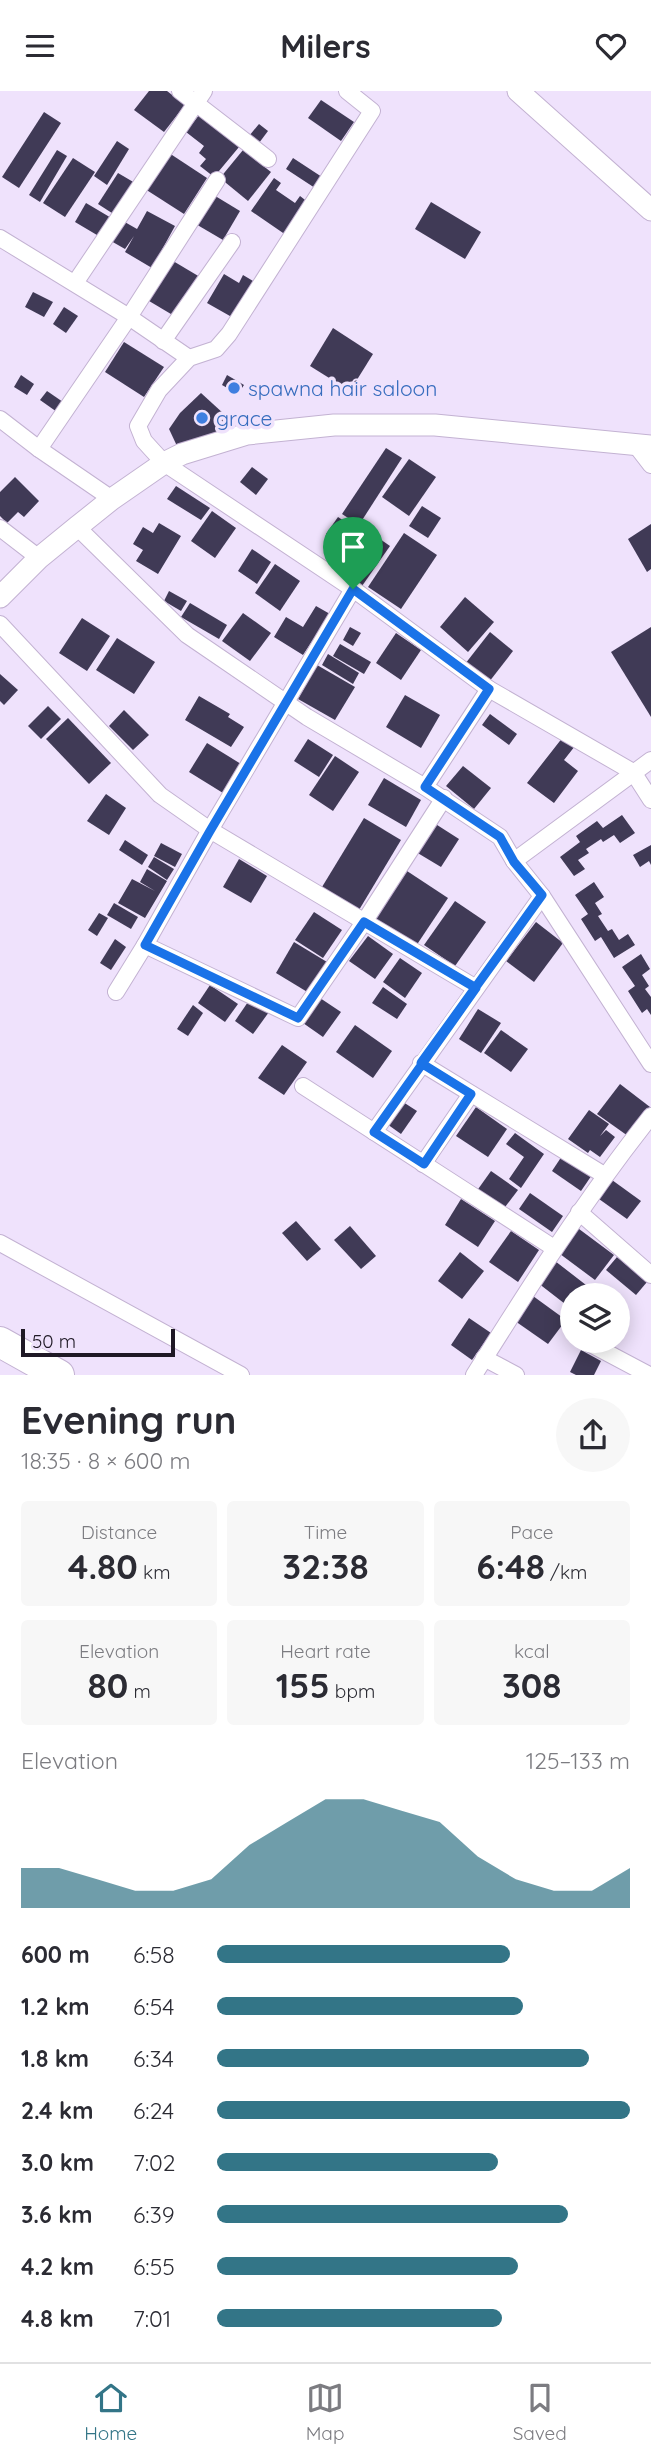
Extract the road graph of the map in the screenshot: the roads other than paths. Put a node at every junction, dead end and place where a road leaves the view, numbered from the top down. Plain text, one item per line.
1 (180, 91) edge
2 (346, 91) edge
3 (518, 91) edge
4 (200, 97) edge
5 (268, 159) dead end
6 (217, 180) dead end
7 (651, 210) edge
8 (0, 238) edge
9 (232, 242) dead end
10 (75, 283) junction
11 (130, 317) junction
12 (163, 341) junction
13 (188, 358) junction
14 (0, 419) edge
15 (643, 445) edge
16 (39, 449) junction
17 (164, 463) junction
18 (651, 465) edge
19 (112, 499) junction
20 (77, 527) junction
21 (0, 528) edge
22 (39, 558) junction
23 (353, 589) junction
24 (0, 597) edge
25 (0, 624) edge
26 (489, 689) junction
27 (285, 703) junction
28 (651, 760) edge
29 (633, 772) junction
30 (425, 787) junction
31 (444, 798) junction
32 (651, 800) edge
33 (210, 831) junction
34 (514, 862) junction
35 (542, 895) junction
36 (364, 922) junction
37 (145, 945) junction
38 (476, 988) junction
39 (116, 992) dead end
40 (421, 1063) junction
41 (651, 1063) edge
42 (303, 1086) dead end
43 (471, 1094) junction
44 (651, 1116) edge
45 (374, 1132) junction
46 (424, 1164) junction
47 (604, 1175) junction
48 (579, 1212) junction
49 (0, 1243) edge
50 (554, 1248) junction
51 (651, 1275) edge
52 (0, 1342) edge
53 (608, 1353) edge
54 (484, 1358) junction
55 (59, 1375) edge
56 (241, 1375) edge
57 (474, 1375) edge
58 (516, 1375) edge
59 (649, 1375) edge

1 - 4 street
2 - 13 street
3 - 7 street
4 - 5 street
4 - 10 street
6 - 11 street
8 - 10 street
9 - 12 street
10 - 11 street
11 - 12 street
11 - 16 street
12 - 13 street
13 - 17 street
14 - 16 street
15 - 17 street
15 - 18 street
16 - 19 street
17 - 19 street
17 - 23 street
19 - 20 street
20 - 22 street
20 - 27 street
21 - 22 street
22 - 24 street
23 - 26 street
23 - 27 street
25 - 33 street
26 - 29 street
26 - 30 street
27 - 30 street
27 - 33 street
28 - 29 street
29 - 32 street
29 - 34 street
30 - 31 street
31 - 34 street
31 - 36 street
33 - 36 street
33 - 37 street
34 - 35 street
35 - 38 street
35 - 41 street
36 - 37 street
36 - 38 street
37 - 39 street
38 - 40 street
40 - 43 street
40 - 45 street
42 - 45 street
43 - 46 street
43 - 47 street
44 - 47 street
45 - 46 street
46 - 50 street
47 - 48 street
48 - 50 street
48 - 51 street
49 - 56 street
50 - 54 street
52 - 55 highway
53 - 59 street
54 - 57 street
54 - 58 street

